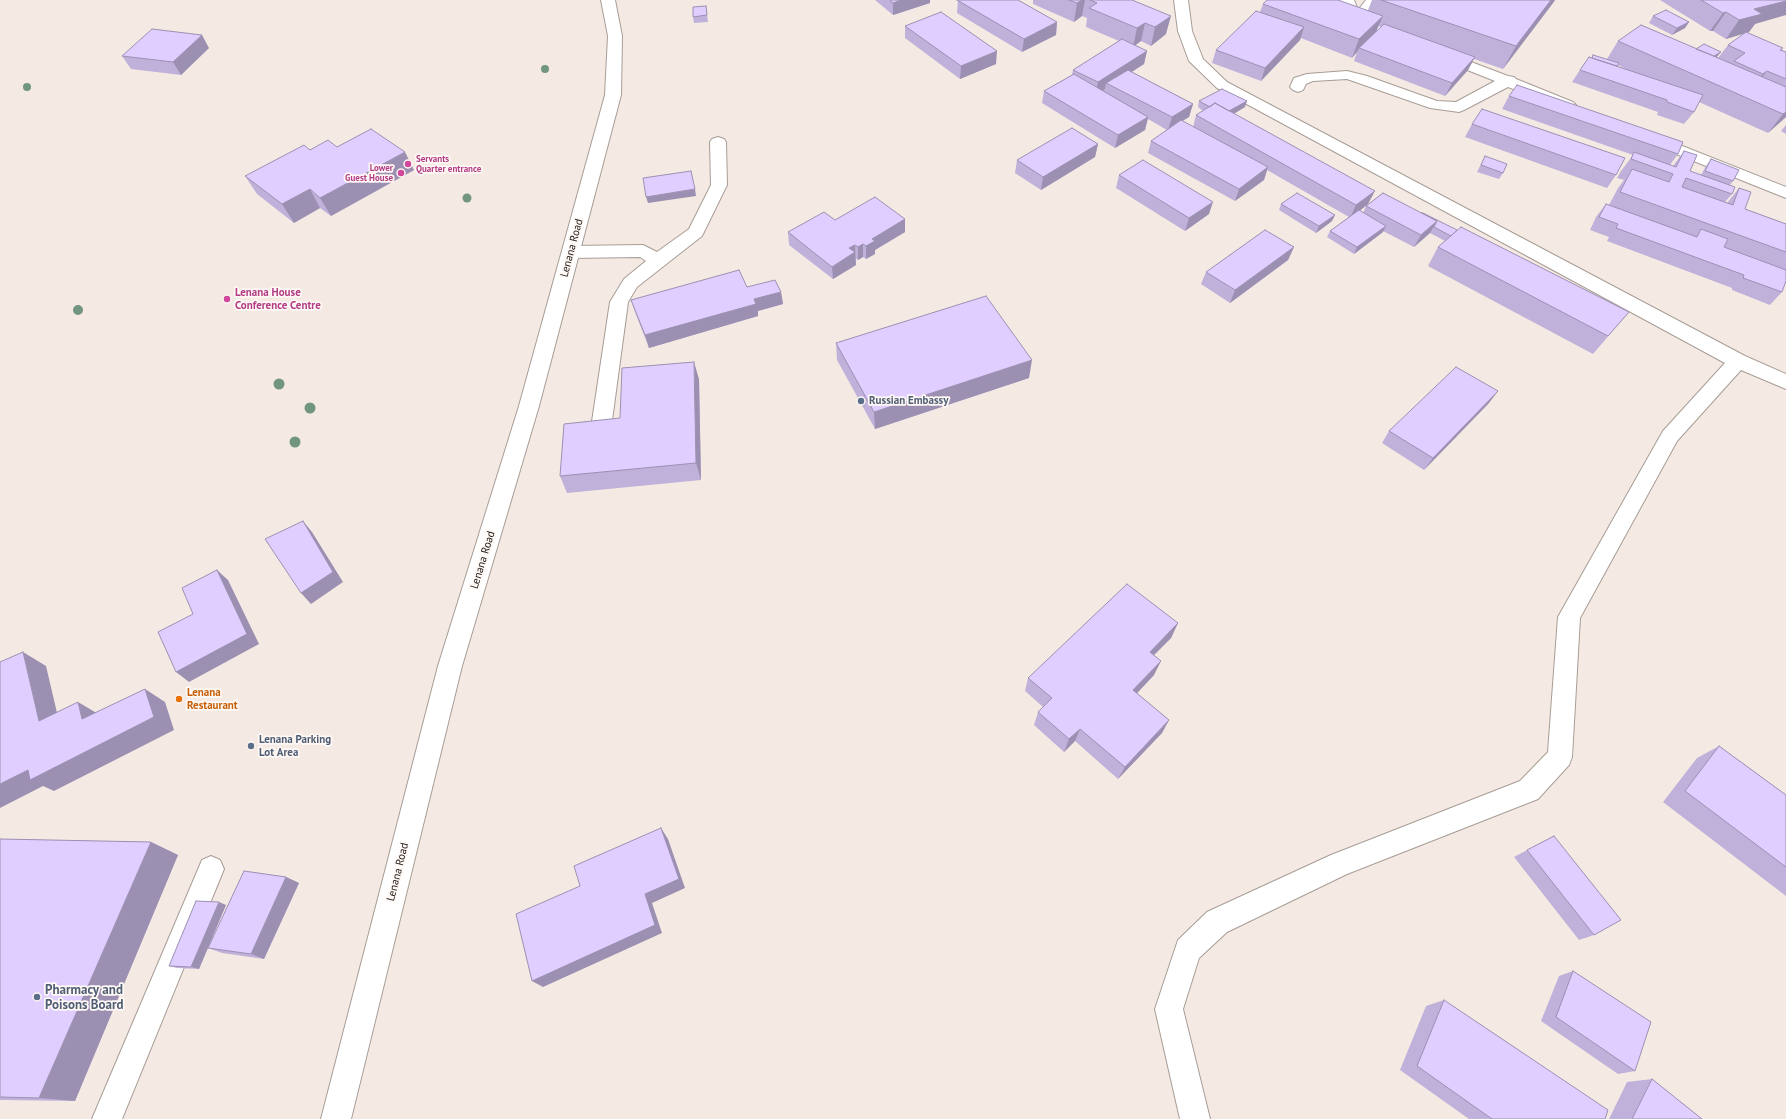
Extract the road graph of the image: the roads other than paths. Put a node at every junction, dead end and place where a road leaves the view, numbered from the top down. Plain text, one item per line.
1 (608, 0) edge
2 (1181, 0) edge
3 (1346, 0) edge
4 (1371, 3) dead end
5 (1355, 22) junction
6 (1509, 80) junction
7 (1298, 87) dead end
8 (1582, 110) edge
9 (1640, 134) edge
10 (718, 142) dead end
11 (1786, 193) edge
12 (571, 252) junction
13 (658, 260) junction
14 (1738, 361) junction
15 (1786, 382) edge
16 (601, 428) edge
17 (210, 869) dead end
18 (107, 1119) edge
19 (336, 1119) edge
20 (1195, 1119) edge

1 - 12 street, Lenana Road
2 - 14 street
3 - 5 street
4 - 5 street
5 - 6 street
6 - 7 street
6 - 8 street
9 - 11 street
10 - 13 street
12 - 13 street
12 - 19 street, Lenana Road
13 - 16 street
14 - 15 street
14 - 20 street
17 - 18 street

